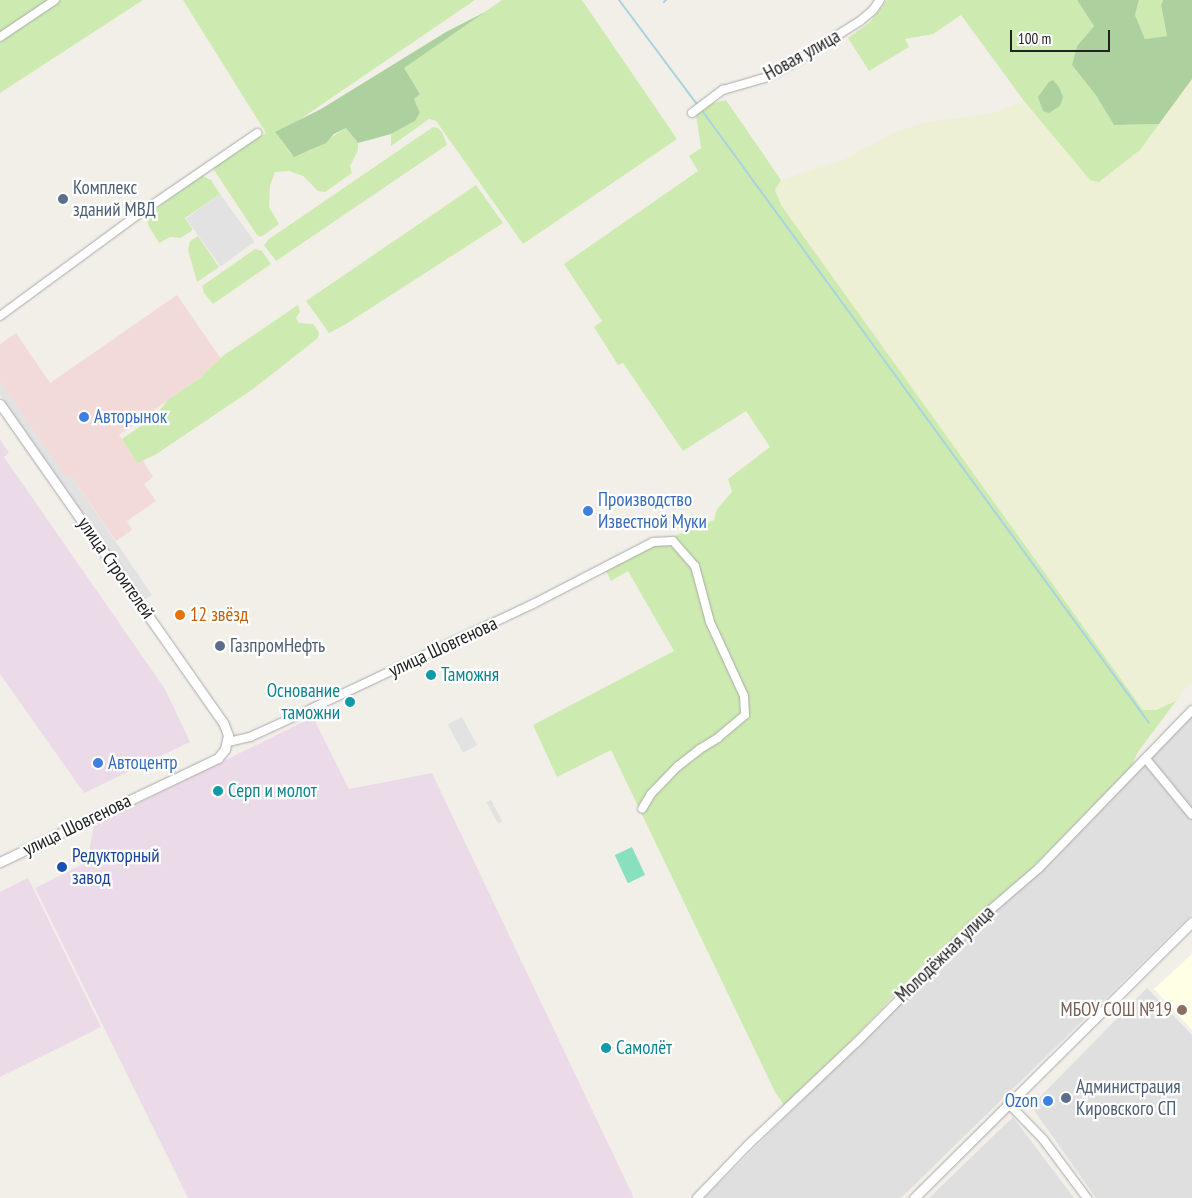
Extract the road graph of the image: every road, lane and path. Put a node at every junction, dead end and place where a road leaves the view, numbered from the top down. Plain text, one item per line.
1 (55, 0) edge
2 (880, 0) edge
3 (0, 36) edge
4 (692, 113) dead end
5 (257, 132) dead end
6 (0, 316) edge
7 (0, 404) edge
8 (1192, 710) edge
9 (228, 738) junction
10 (1146, 759) junction
11 (642, 809) dead end
12 (1192, 815) edge
13 (0, 862) edge
14 (1192, 922) edge
15 (1008, 1103) junction
16 (697, 1198) edge
17 (914, 1198) edge
18 (1087, 1198) edge

1 - 3 street
2 - 4 street, Новая улица
5 - 6 street
7 - 9 street, улица Строителей
8 - 10 street, Молодёжная улица
9 - 11 street, улица Шовгенова
9 - 13 street, улица Шовгенова
10 - 12 street
10 - 16 street, Молодёжная улица
14 - 15 street
15 - 17 street
15 - 18 street

